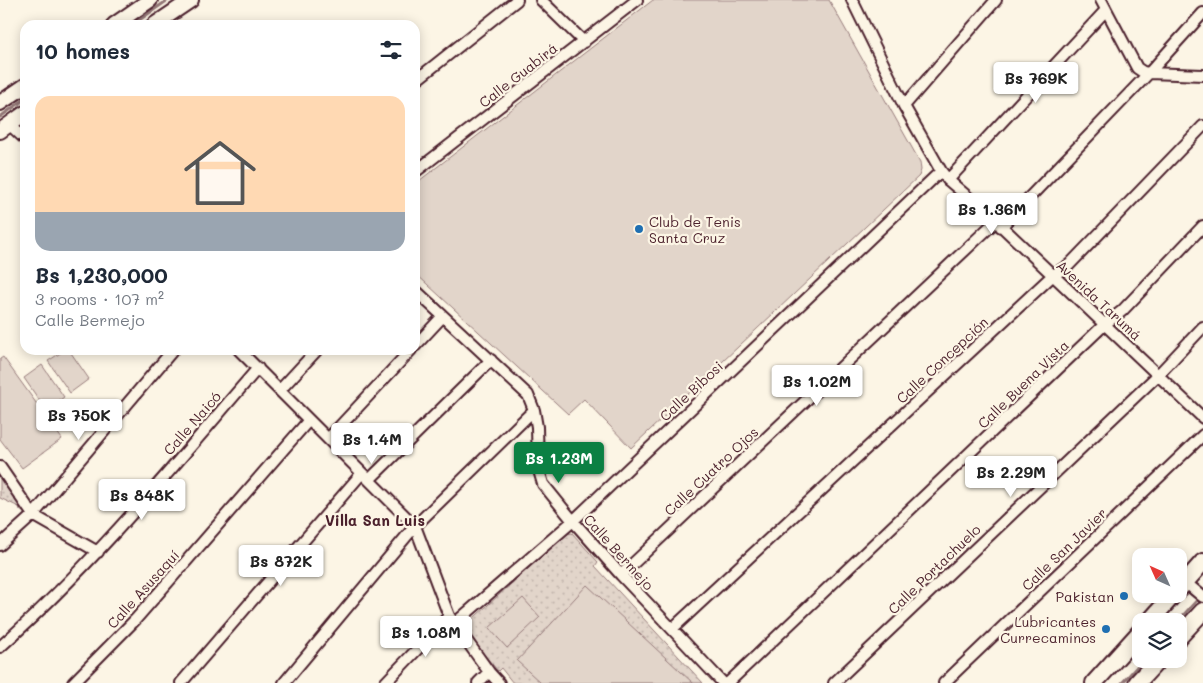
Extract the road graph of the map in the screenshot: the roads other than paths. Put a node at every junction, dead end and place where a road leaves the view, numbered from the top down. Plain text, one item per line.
1 (150, 0) edge
2 (191, 0) edge
3 (517, 0) edge
4 (541, 0) edge
5 (637, 0) edge
6 (852, 0) edge
7 (996, 0) edge
8 (1100, 0) edge
9 (1106, 10) junction
10 (1203, 13) edge
11 (121, 20) edge
12 (161, 20) edge
13 (584, 42) junction
14 (1149, 73) junction
15 (1203, 76) edge
16 (420, 77) edge
17 (20, 90) edge
18 (0, 104) edge
19 (904, 106) junction
20 (20, 116) edge
21 (1203, 126) edge
22 (5, 127) edge
23 (20, 136) edge
24 (420, 168) edge
25 (941, 172) junction
26 (948, 180) junction
27 (999, 224) junction
28 (1203, 226) edge
29 (1052, 276) junction
30 (420, 295) edge
31 (443, 316) junction
32 (1105, 324) junction
33 (1203, 327) edge
34 (420, 341) edge
35 (169, 355) edge
36 (244, 355) edge
37 (312, 355) edge
38 (406, 355) edge
39 (491, 360) junction
40 (258, 368) junction
41 (1158, 375) junction
42 (280, 390) junction
43 (534, 410) junction
44 (1203, 418) edge
45 (309, 420) junction
46 (1203, 435) edge
47 (328, 439) junction
48 (0, 467) edge
49 (366, 476) junction
50 (33, 515) junction
51 (573, 521) junction
52 (415, 526) junction
53 (0, 545) edge
54 (98, 552) junction
55 (1203, 562) edge
56 (621, 575) junction
57 (1188, 581) edge
58 (1188, 591) edge
59 (1203, 597) edge
60 (1170, 603) edge
61 (1203, 611) edge
62 (1163, 613) edge
63 (451, 620) junction
64 (1187, 627) edge
65 (672, 630) junction
66 (1132, 641) edge
67 (0, 647) edge
68 (1151, 668) edge
69 (489, 672) junction
70 (73, 683) edge
71 (181, 683) edge
72 (284, 683) edge
73 (385, 683) edge
74 (478, 683) edge
75 (499, 683) edge
76 (723, 683) edge
77 (728, 683) edge
78 (834, 683) edge
79 (944, 683) edge
80 (1094, 683) edge
81 (1137, 683) edge

1 - 11 street
2 - 12 street
3 - 16 street
4 - 13 street
5 - 13 street, Calle Guabirá
6 - 19 street, Avenida Tarumá
7 - 19 street
8 - 9 street
9 - 14 street
9 - 26 street
10 - 14 street, Calle Cuatro Ojos
13 - 24 street, Calle Guabirá
14 - 15 street
14 - 27 street, Calle Cuatro Ojos
17 - 18 street
19 - 25 street, Avenida Tarumá
20 - 22 street
21 - 29 street, Calle Concepción
22 - 23 street
25 - 26 street, Avenida Tarumá
25 - 51 street, Calle Bibosi
26 - 27 street, Avenida Tarumá
27 - 29 street, Avenida Tarumá
27 - 56 street, Calle Cuatro Ojos
28 - 32 street, Calle Buena Vista
29 - 32 street, Avenida Tarumá
29 - 65 street, Calle Concepción
30 - 31 street, Calle Bermejo
31 - 34 street
31 - 39 street, Calle Bermejo
32 - 41 street, Avenida Tarumá
32 - 77 street, Calle Buena Vista
33 - 41 street, Calle Portachuelo
35 - 50 street
36 - 40 street
37 - 42 street
38 - 47 street
39 - 43 street, Calle Bermejo
39 - 49 street
40 - 42 street
40 - 54 street, Calle Naicó
41 - 44 street, Avenida Tarumá
41 - 78 street, Calle Portachuelo
42 - 45 street
43 - 51 street, Calle Bermejo
43 - 52 street
45 - 47 street
45 - 70 street, Calle Asusaquí
46 - 79 street, Calle San Javier
47 - 49 street
48 - 50 street
49 - 52 street
49 - 71 street
50 - 53 street
50 - 54 street
51 - 56 street, Calle Bermejo
51 - 63 street, Calle Bibosi
52 - 63 street
52 - 72 street
54 - 67 street, Calle Naicó
55 - 57 main road
56 - 65 street, Calle Bermejo
58 - 59 street
60 - 62 main road
61 - 64 main road
63 - 69 street
63 - 73 street, Calle Bibosi
65 - 76 street, Calle Bermejo
66 - 80 main road
68 - 81 main road
69 - 74 street
69 - 75 street

